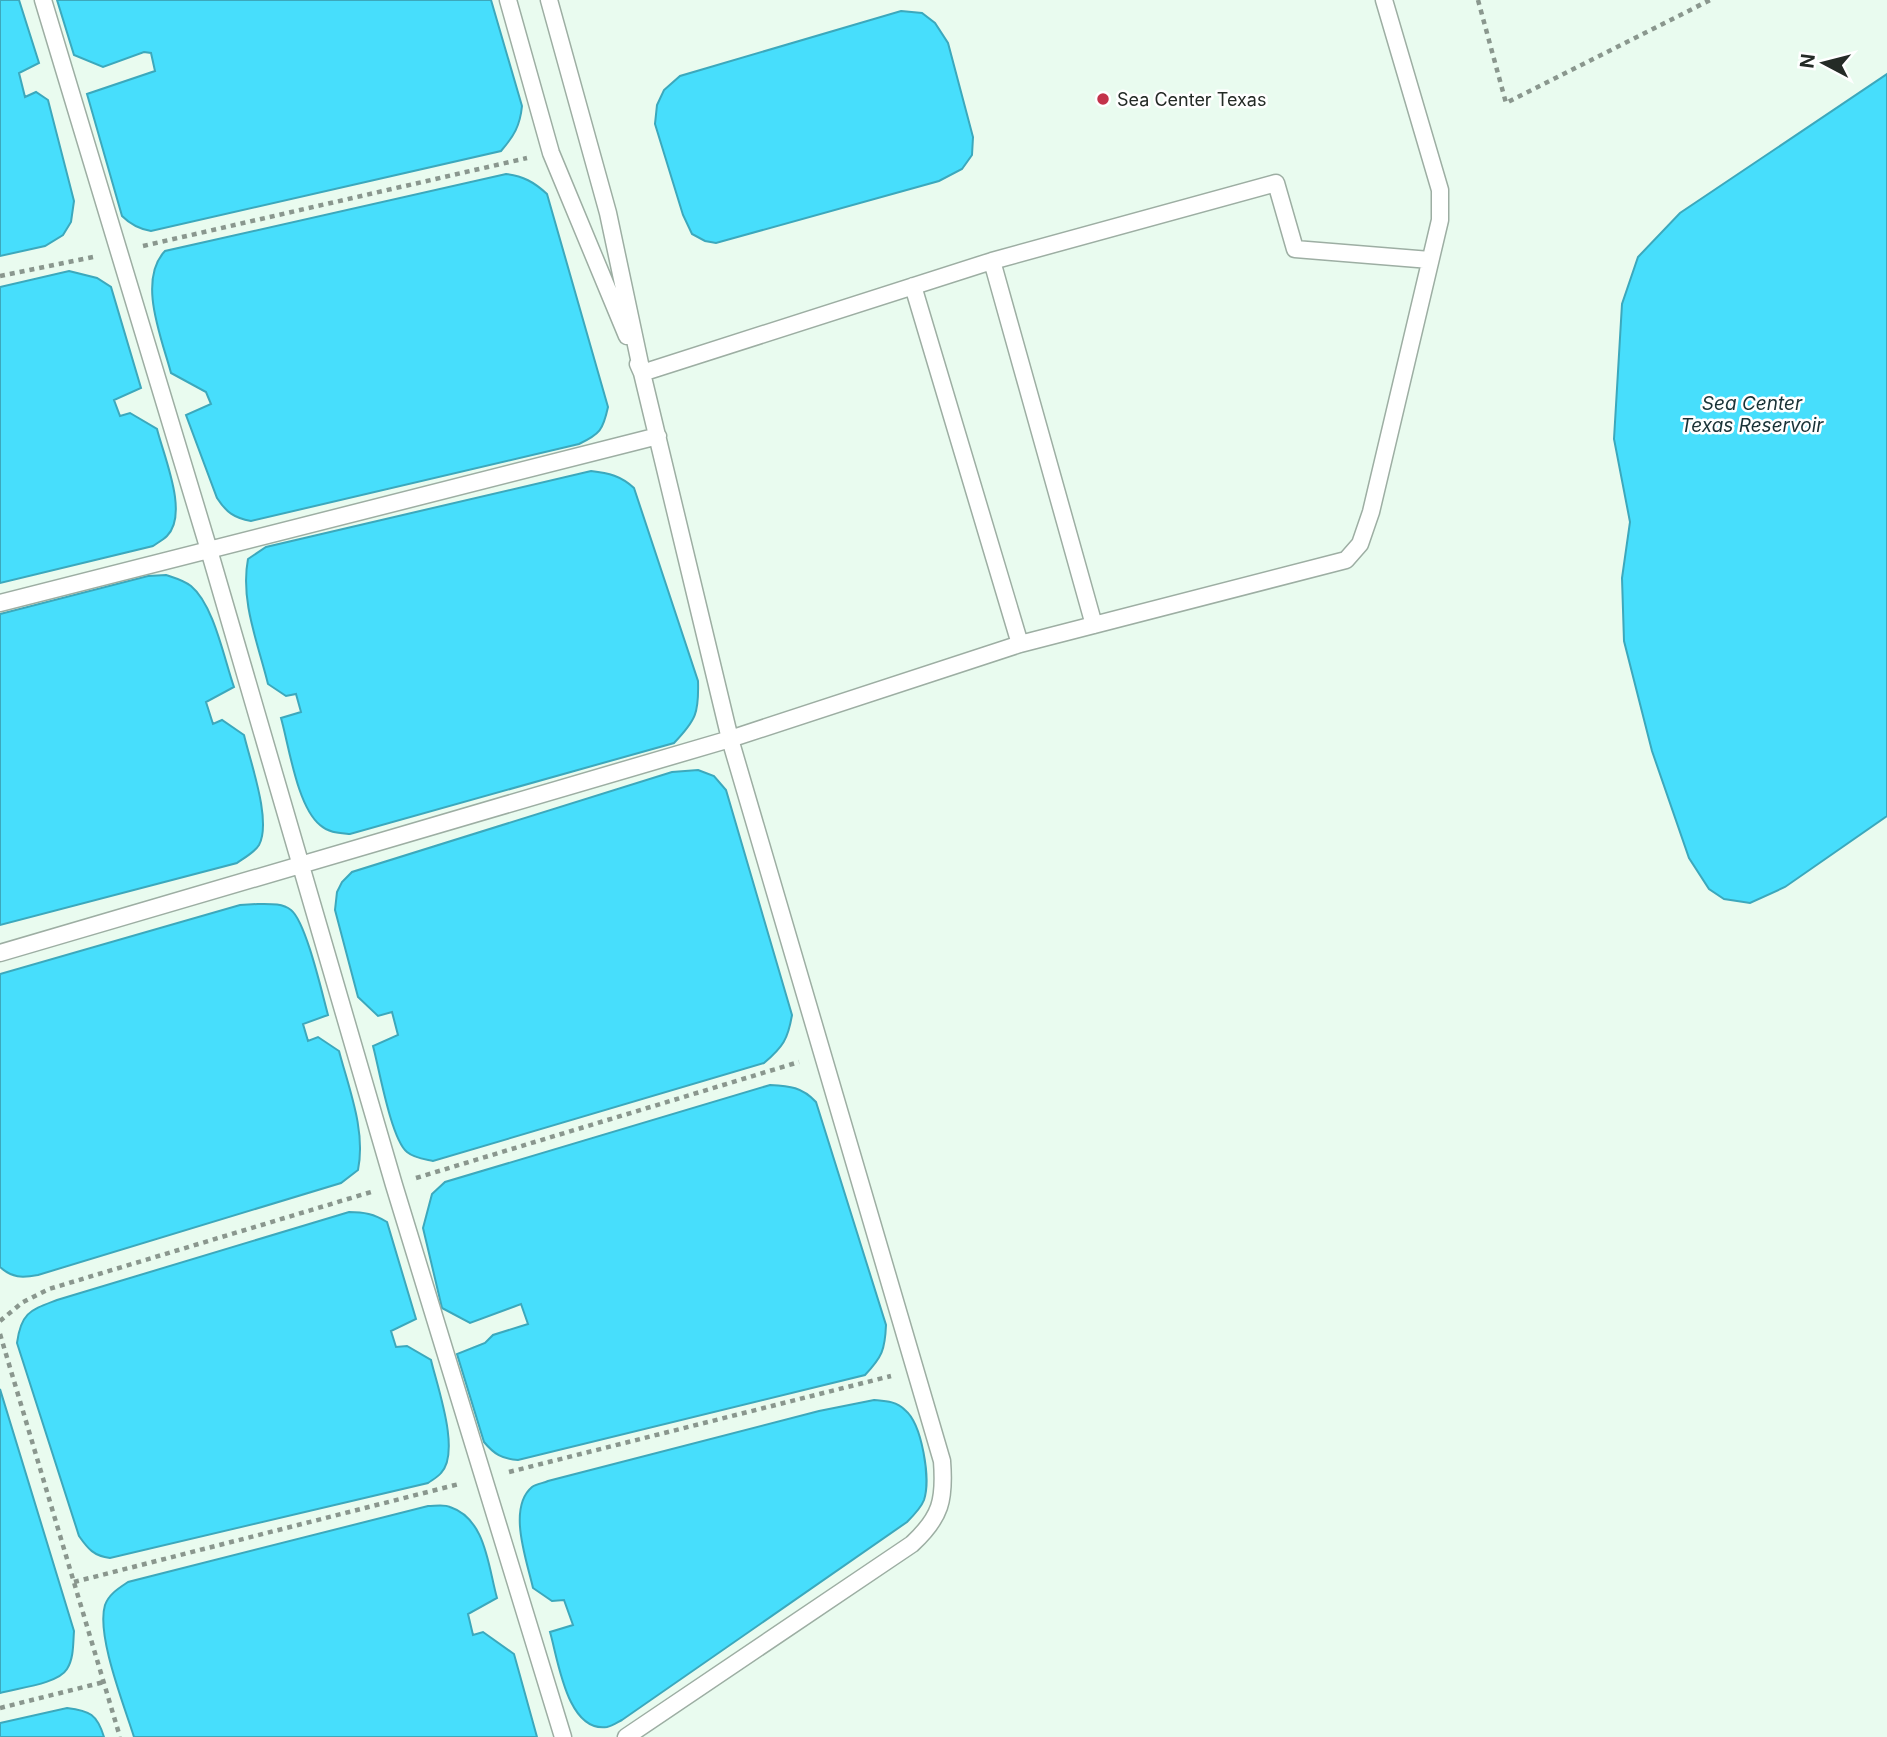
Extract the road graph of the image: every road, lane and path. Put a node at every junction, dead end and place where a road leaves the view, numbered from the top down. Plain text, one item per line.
1 (43, 0) edge
2 (508, 0) edge
3 (549, 0) edge
4 (1384, 0) edge
5 (1478, 0) edge
6 (1710, 0) edge
7 (551, 153) junction
8 (119, 251) junction
9 (1430, 260) junction
10 (992, 261) junction
11 (0, 276) edge
12 (912, 286) junction
13 (642, 373) junction
14 (658, 436) junction
15 (209, 550) junction
16 (0, 603) edge
17 (1094, 625) junction
18 (1020, 644) junction
19 (730, 739) junction
20 (301, 864) junction
21 (0, 953) edge
22 (0, 1334) edge
23 (104, 1682) junction
24 (0, 1708) edge
25 (120, 1737) edge
26 (563, 1737) edge
27 (626, 1737) edge

1 - 8 lane
2 - 7 lane
3 - 13 lane
4 - 9 lane
5 - 6 path
7 - 8 path
7 - 13 lane
8 - 11 path
8 - 15 lane
9 - 10 lane
9 - 17 lane
10 - 12 lane
10 - 17 lane
12 - 13 lane
12 - 18 lane
13 - 14 lane
14 - 15 lane
14 - 19 lane
15 - 16 lane
15 - 20 lane
17 - 18 lane
18 - 19 lane
19 - 20 lane
19 - 27 lane
20 - 21 lane
20 - 26 lane
22 - 23 path
23 - 24 path
23 - 25 path

